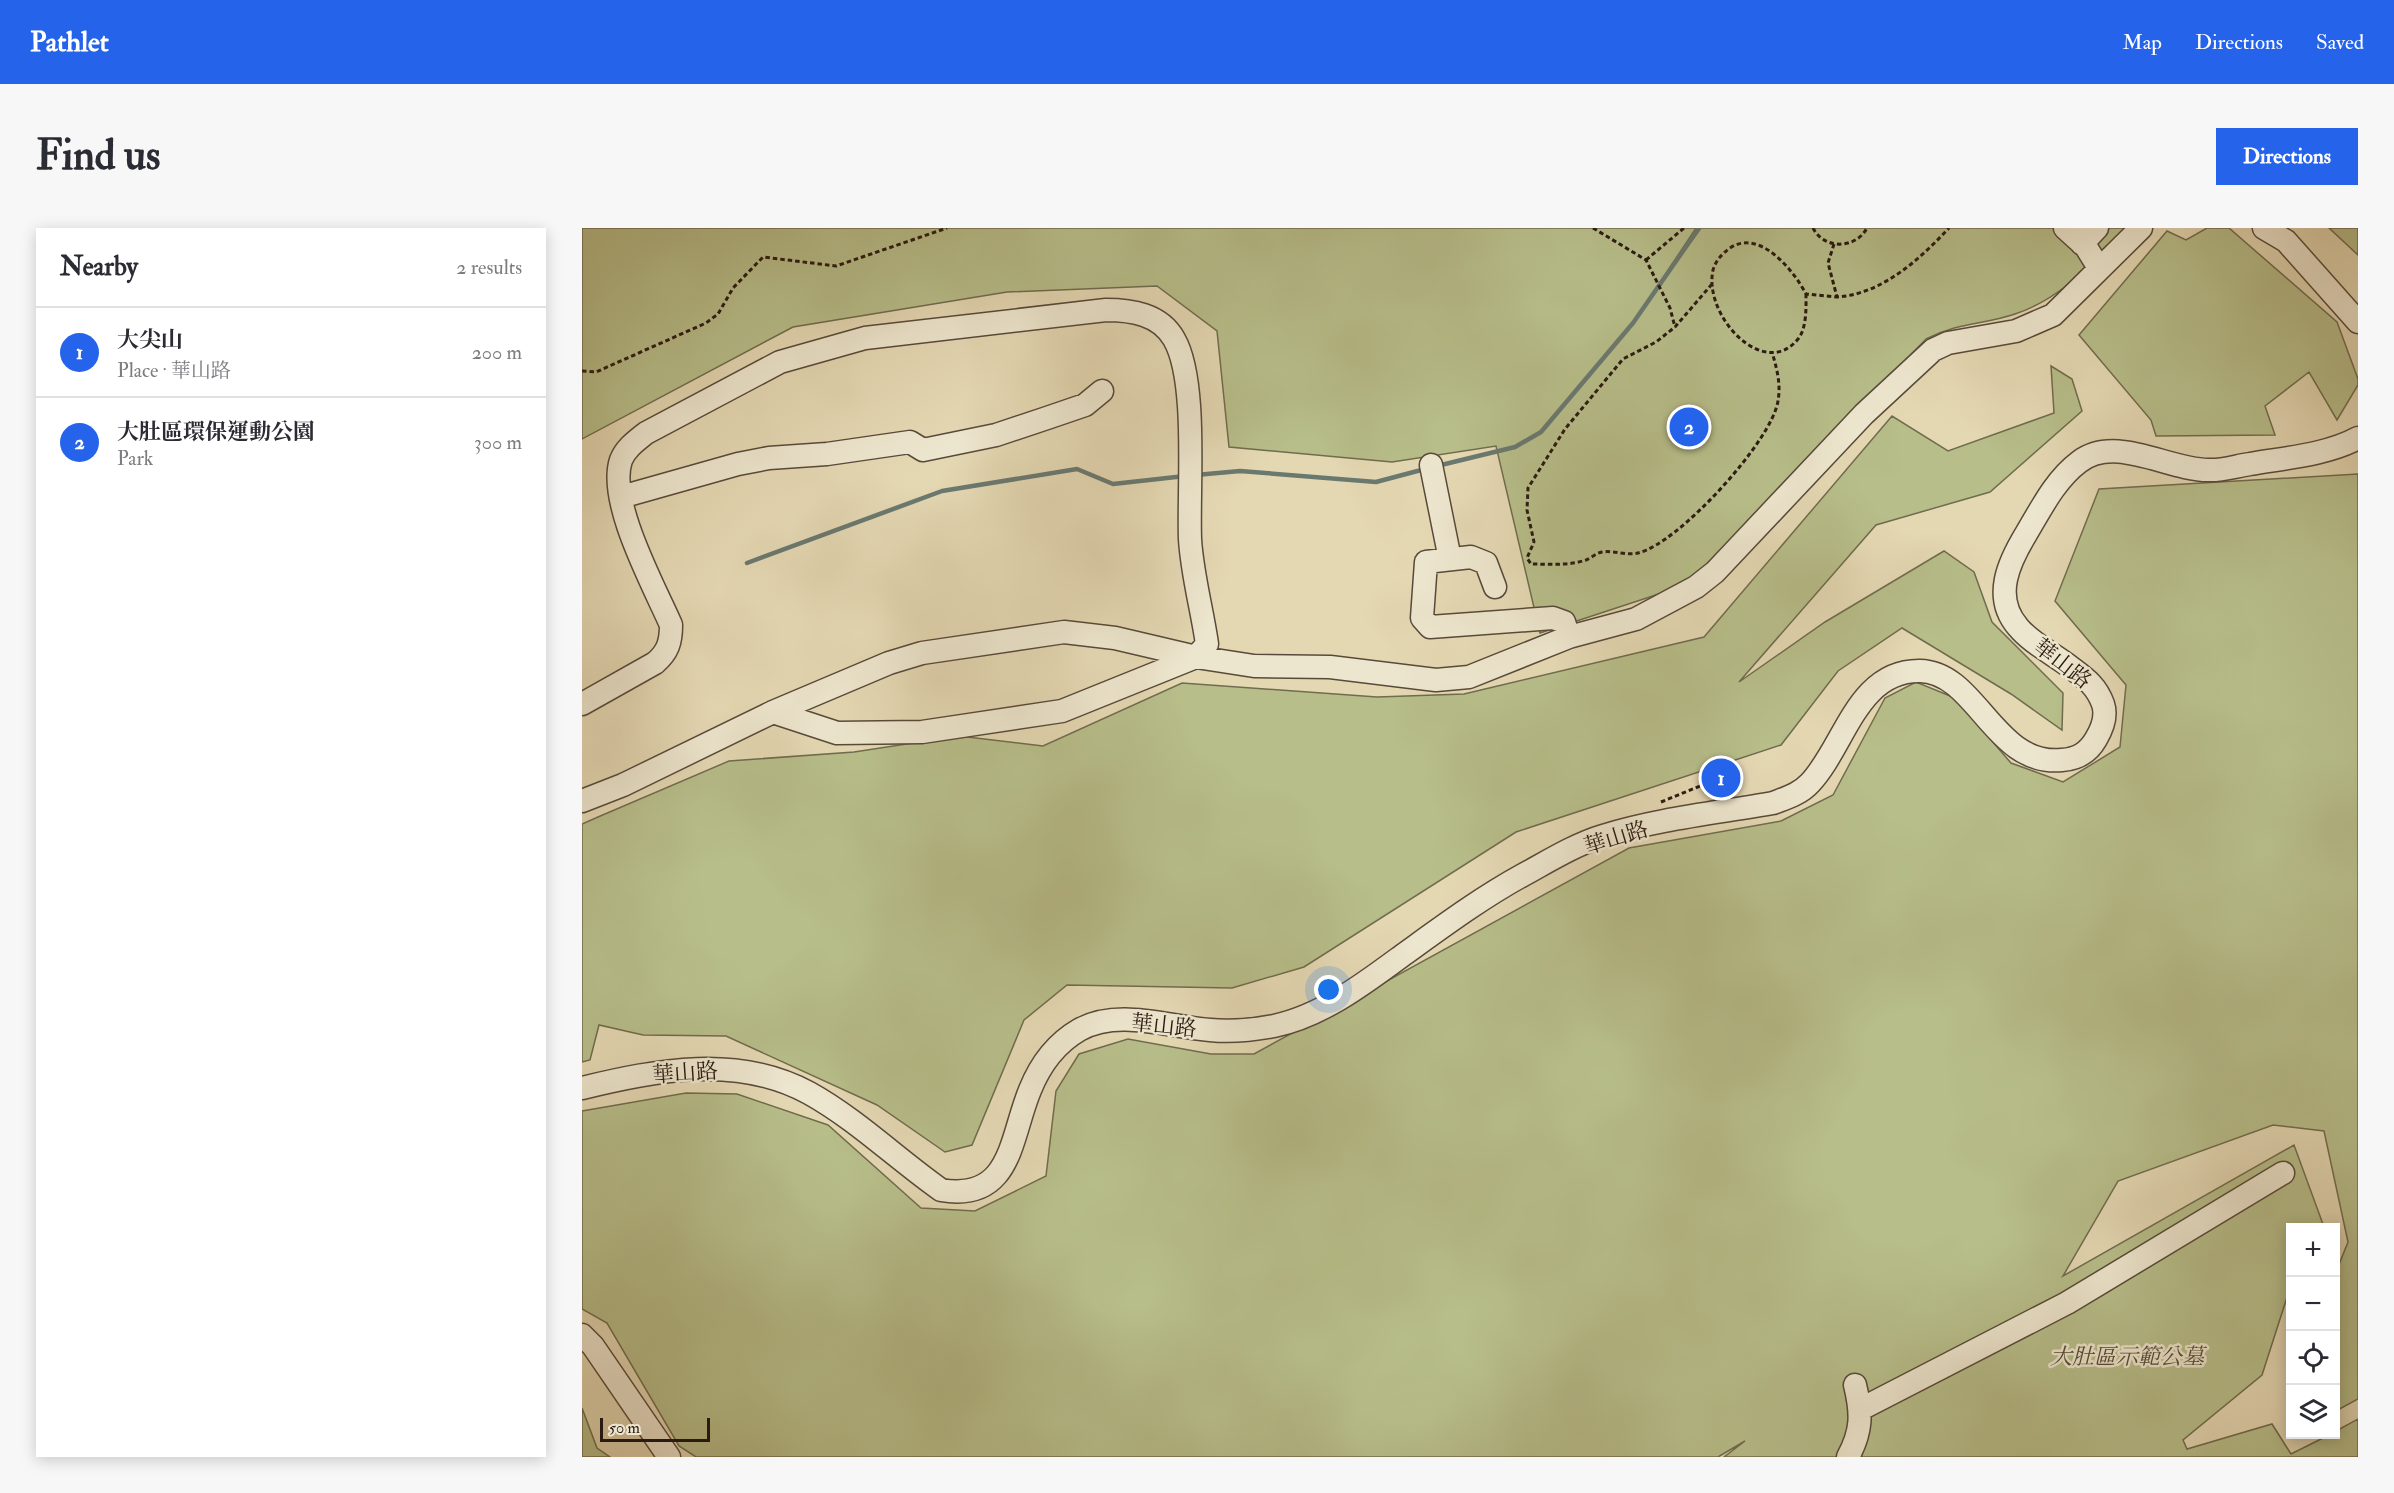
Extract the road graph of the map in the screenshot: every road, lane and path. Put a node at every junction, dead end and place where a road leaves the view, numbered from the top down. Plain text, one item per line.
1 (947, 228) edge
2 (1593, 228) edge
3 (1684, 228) edge
4 (1814, 228) edge
5 (1867, 228) edge
6 (1949, 228) edge
7 (2065, 228) edge
8 (2141, 228) edge
9 (2264, 228) edge
10 (2089, 236) edge
11 (1834, 244) junction
12 (1646, 261) junction
13 (2099, 268) junction
14 (1712, 284) junction
15 (1806, 294) junction
16 (1837, 297) junction
17 (2358, 322) edge
18 (1675, 327) junction
19 (1772, 352) junction
20 (582, 371) edge
21 (1102, 391) dead end
22 (2358, 438) edge
23 (1431, 465) dead end
24 (621, 497) junction
25 (1450, 559) junction
26 (1495, 587) dead end
27 (1569, 637) junction
28 (1196, 657) junction
29 (582, 704) edge
30 (773, 712) junction
31 (582, 801) edge
32 (582, 1088) edge
33 (2283, 1173) dead end
34 (582, 1335) edge
35 (1856, 1385) dead end
36 (1861, 1410) junction
37 (669, 1457) edge
38 (1848, 1457) edge

1 - 20 path
2 - 12 path
3 - 12 path
4 - 11 path
5 - 11 path
6 - 16 path
7 - 10 street
8 - 13 street
9 - 17 street
10 - 13 street
11 - 16 path
12 - 18 path
13 - 27 street
14 - 15 path
14 - 18 path
14 - 19 path
15 - 16 path
15 - 19 path
18 - 19 path
21 - 24 street
22 - 32 street, 華山路
23 - 25 street
24 - 28 street
24 - 29 street
25 - 26 street
25 - 27 street
27 - 28 street
28 - 30 street
28 - 30 street
30 - 31 street
33 - 36 street
34 - 37 street
35 - 36 street
36 - 38 street

